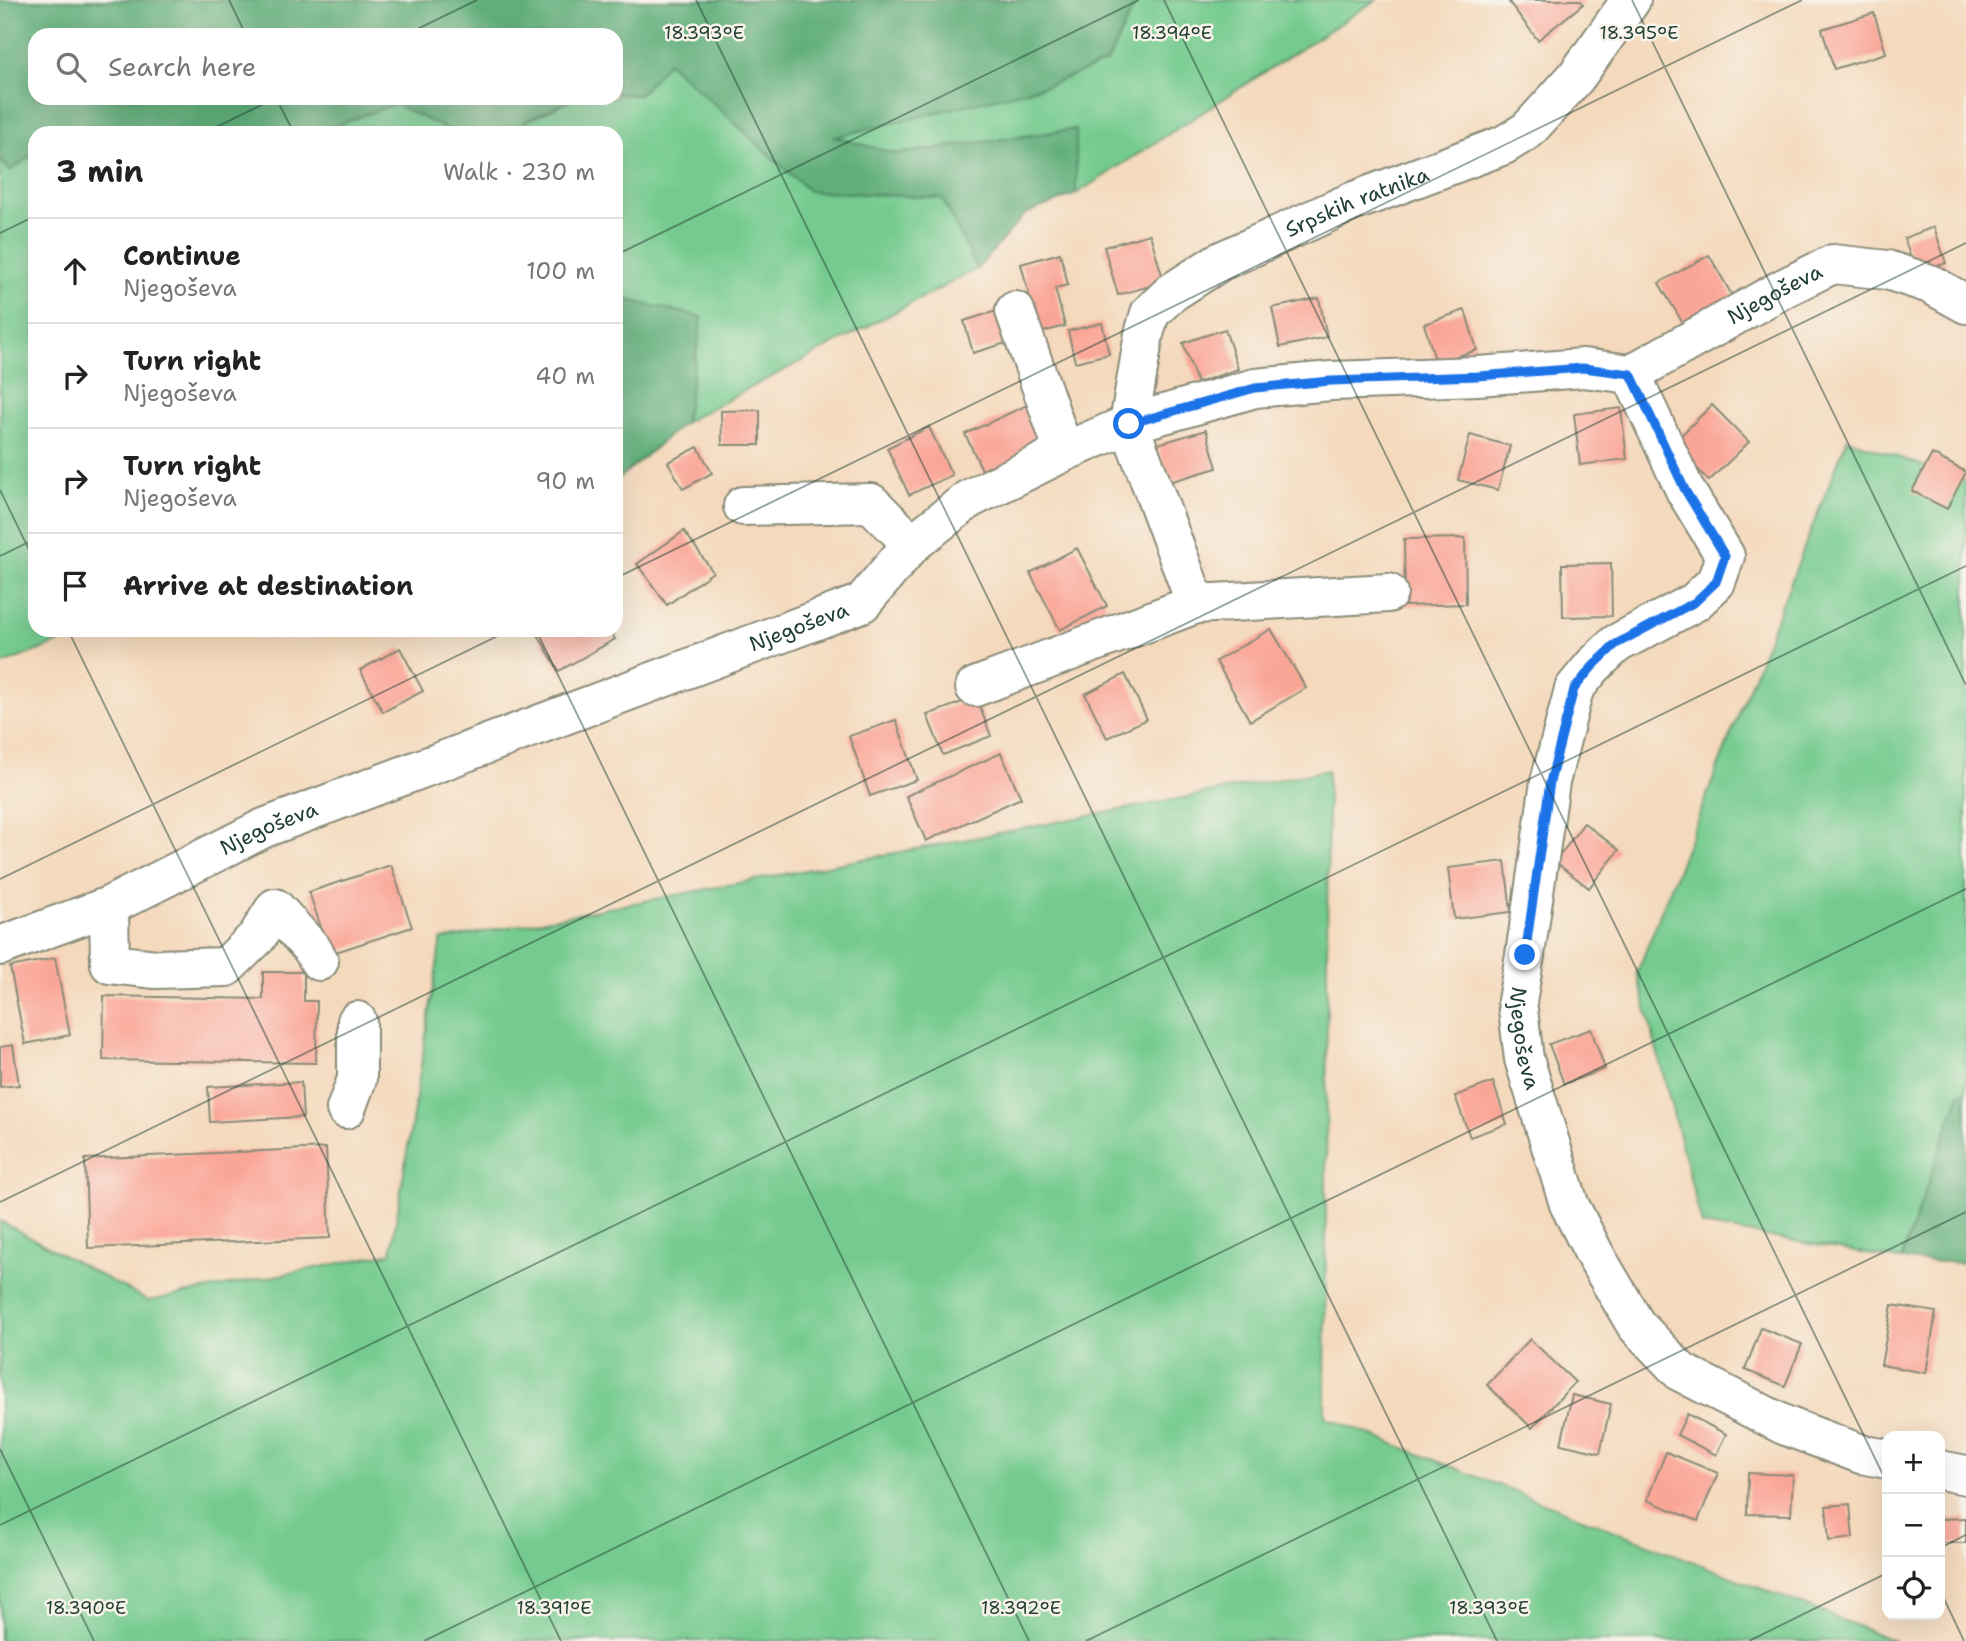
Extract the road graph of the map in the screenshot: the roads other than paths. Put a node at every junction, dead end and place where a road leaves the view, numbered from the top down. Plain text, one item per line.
1 (1630, 0) edge
2 (1966, 304) edge
3 (1015, 311) dead end
4 (1631, 374) junction
5 (1129, 424) junction
6 (1064, 452) junction
7 (743, 506) dead end
8 (912, 544) junction
9 (1388, 593) dead end
10 (1196, 604) junction
11 (975, 687) dead end
12 (109, 906) junction
13 (0, 946) edge
14 (319, 961) dead end
15 (357, 1021) dead end
16 (346, 1109) dead end
17 (1882, 1458) edge
18 (1945, 1470) edge
19 (1966, 1475) edge

1 - 5 street, Srpskih ratnika
2 - 4 street, Njegoševa
3 - 6 street
4 - 5 street, Njegoševa
4 - 17 street, Njegoševa
5 - 6 street, Njegoševa
5 - 10 street
6 - 8 street, Njegoševa
7 - 8 street
8 - 12 street, Njegoševa
9 - 10 street
10 - 11 street
12 - 13 street, Njegoševa
12 - 14 street
15 - 16 street
18 - 19 street

